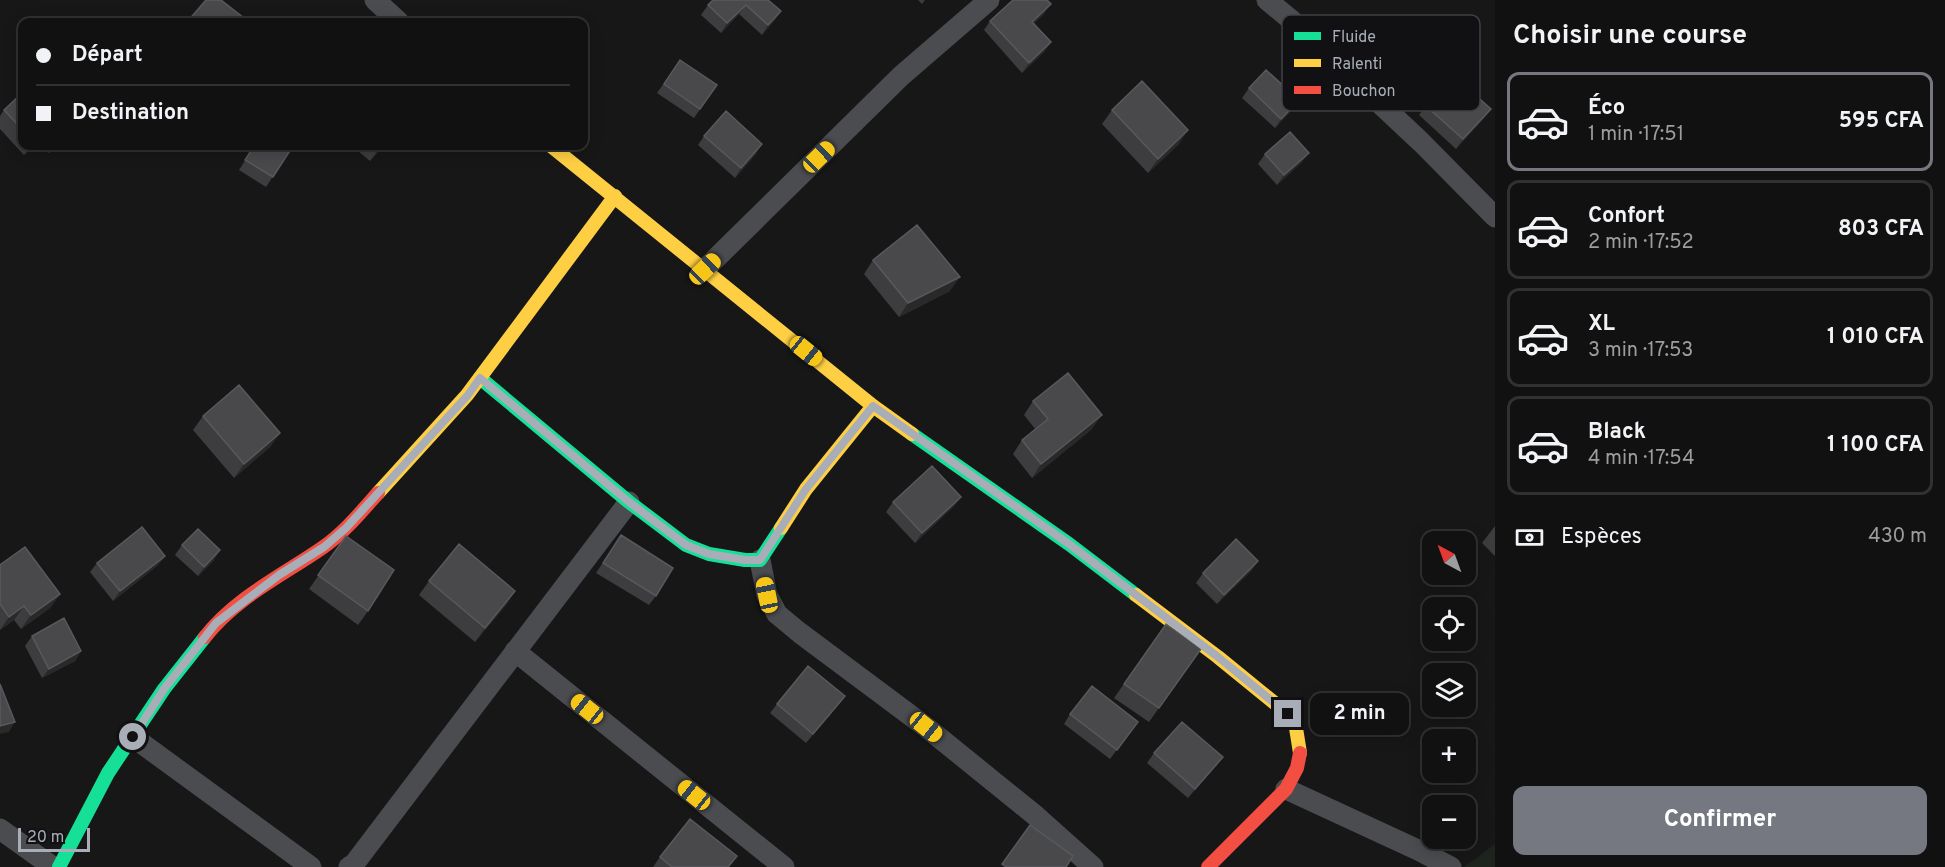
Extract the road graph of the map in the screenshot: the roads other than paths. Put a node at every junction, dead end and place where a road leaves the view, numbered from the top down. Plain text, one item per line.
1 (375, 0) edge
2 (989, 0) edge
3 (1267, 0) edge
4 (1285, 15) edge
5 (395, 18) edge
6 (1388, 111) edge
7 (556, 150) edge
8 (615, 195) junction
9 (1495, 217) edge
10 (705, 269) junction
11 (480, 378) junction
12 (873, 406) junction
13 (629, 502) junction
14 (760, 560) junction
15 (515, 651) junction
16 (133, 737) junction
17 (1286, 789) junction
18 (0, 829) edge
19 (53, 867) edge
20 (58, 867) edge
21 (311, 867) edge
22 (349, 867) edge
23 (784, 867) edge
24 (1093, 867) edge
25 (1208, 867) edge
26 (1451, 867) edge

1 - 5 street
2 - 10 street
3 - 4 street
6 - 9 street
7 - 8 street
8 - 10 street
8 - 11 street
10 - 12 street
11 - 13 street
11 - 16 street
12 - 14 street
12 - 17 street
13 - 14 street
13 - 15 street
14 - 24 street
15 - 22 street
15 - 23 street
16 - 20 street
16 - 21 street
17 - 25 street
17 - 26 street
18 - 19 street

